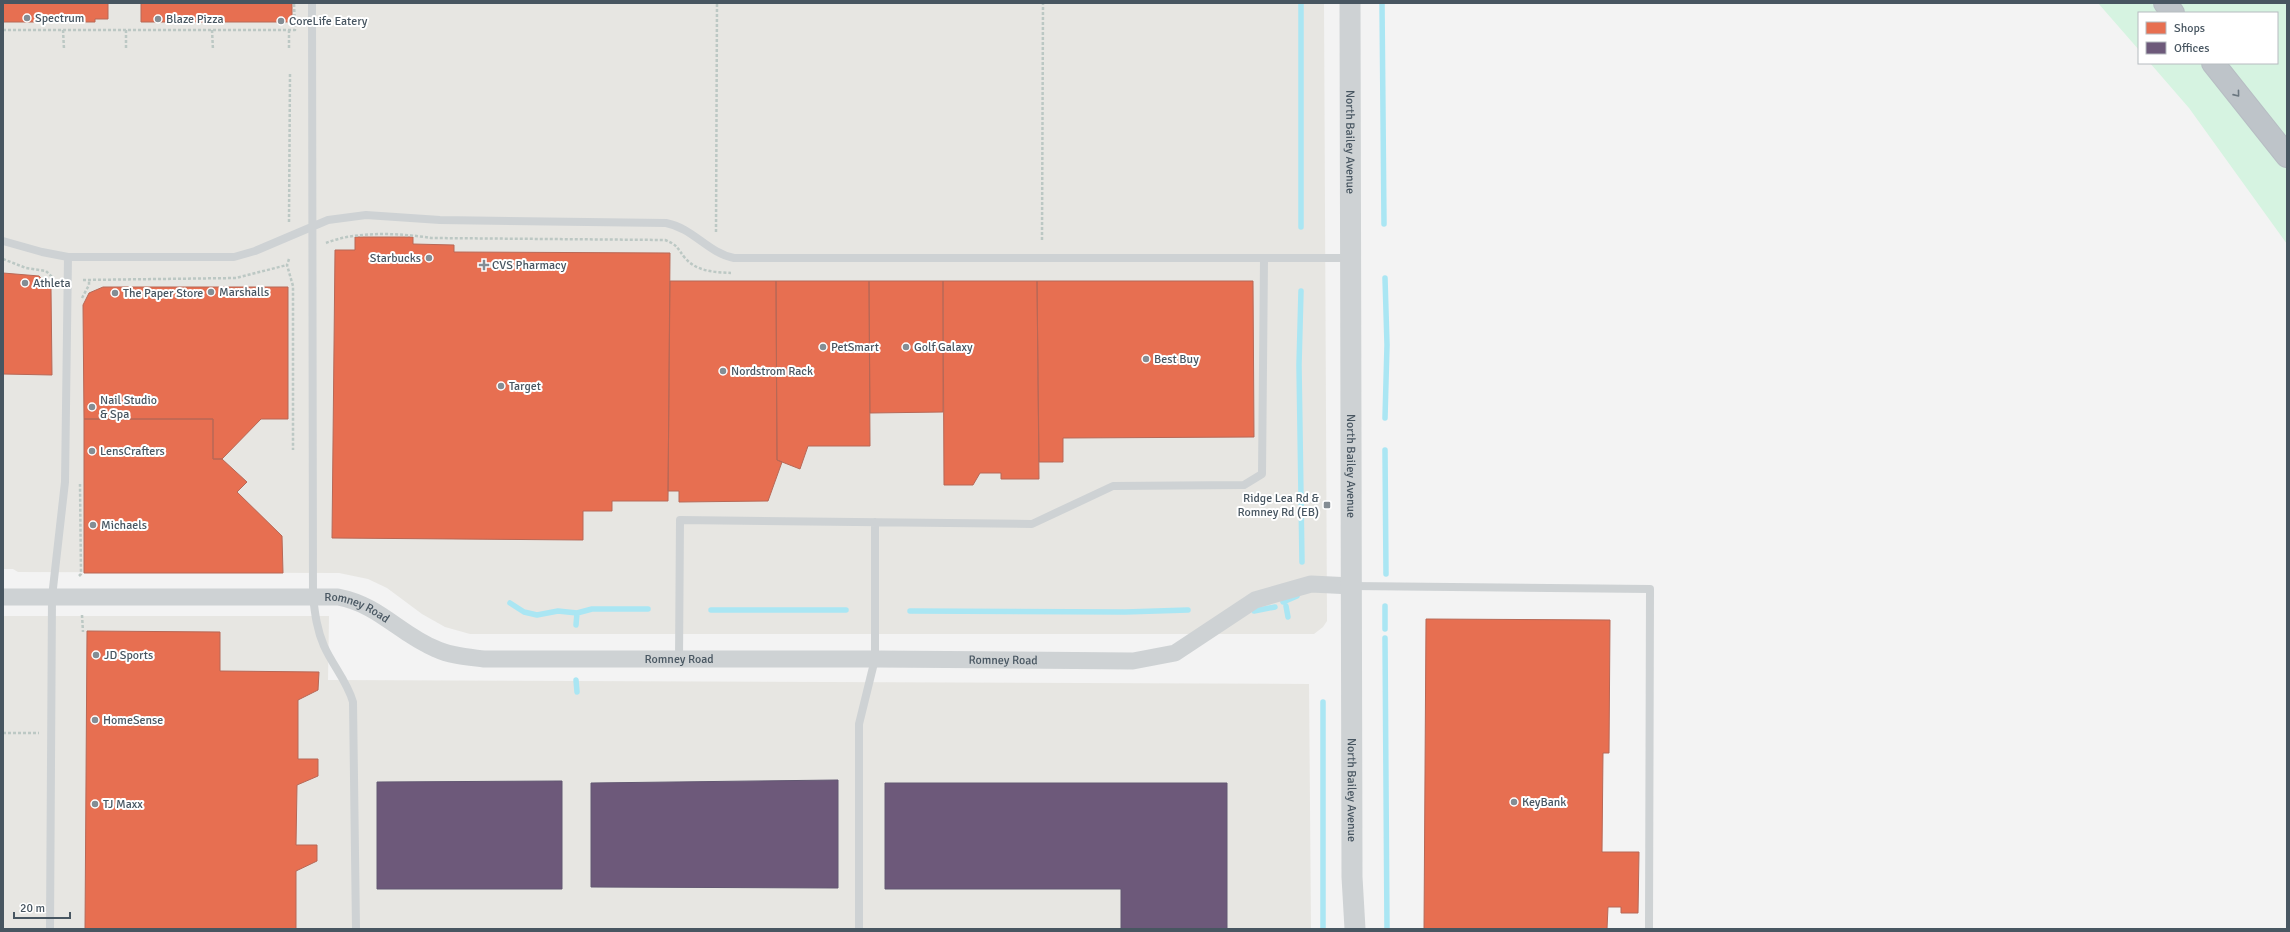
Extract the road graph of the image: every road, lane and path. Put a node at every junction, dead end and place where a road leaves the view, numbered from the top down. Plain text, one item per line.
1 (294, 3) edge
2 (312, 3) edge
3 (717, 3) edge
4 (1043, 3) edge
5 (1350, 3) edge
6 (2165, 3) edge
7 (2172, 12) edge
8 (3, 30) edge
9 (63, 30) junction
10 (126, 30) junction
11 (212, 30) junction
12 (289, 30) junction
13 (289, 48) dead end
14 (64, 49) dead end
15 (126, 49) dead end
16 (213, 50) dead end
17 (2214, 64) edge
18 (290, 74) dead end
19 (2287, 156) edge
20 (289, 222) dead end
21 (313, 226) junction
22 (716, 232) dead end
23 (3, 240) edge
24 (1042, 240) dead end
25 (68, 257) junction
26 (1351, 258) junction
27 (3, 259) edge
28 (289, 259) dead end
29 (1264, 259) junction
30 (287, 265) junction
31 (717, 265) dead end
32 (191, 271) dead end
33 (717, 272) dead end
34 (191, 278) junction
35 (58, 279) dead end
36 (83, 280) dead end
37 (293, 450) dead end
38 (875, 522) junction
39 (1352, 586) junction
40 (313, 597) junction
41 (3, 598) edge
42 (52, 598) junction
43 (82, 612) dead end
44 (83, 632) dead end
45 (875, 658) junction
46 (679, 659) junction
47 (3, 733) edge
48 (39, 733) dead end
49 (50, 929) edge
50 (356, 929) edge
51 (859, 929) edge
52 (1355, 929) edge
53 (1649, 929) edge

1 - 12 path
2 - 21 lane
3 - 22 path
4 - 24 path
5 - 26 street, North Bailey Avenue
6 - 7 highway
8 - 9 path
9 - 10 path
9 - 14 path
10 - 11 path
10 - 15 path
11 - 12 path
11 - 16 path
12 - 13 path
17 -> 19 highway
18 - 20 path
21 - 25 lane
21 - 29 lane
21 - 40 lane
23 - 25 lane
25 - 42 lane
26 - 29 lane
26 - 39 street, North Bailey Avenue
27 - 35 path
28 - 30 path
29 - 38 lane
30 - 34 path
30 - 37 path
31 - 33 path
32 - 34 path
34 - 36 path
38 - 45 lane
38 - 46 lane
39 - 45 street, Romney Road
39 - 52 street, North Bailey Avenue
39 - 53 lane
40 - 42 street, Romney Road
40 - 46 street, Romney Road
40 - 50 lane
41 - 42 street, Romney Road
42 - 49 lane
43 - 44 path
45 - 46 street, Romney Road
45 - 51 lane
47 - 48 path

